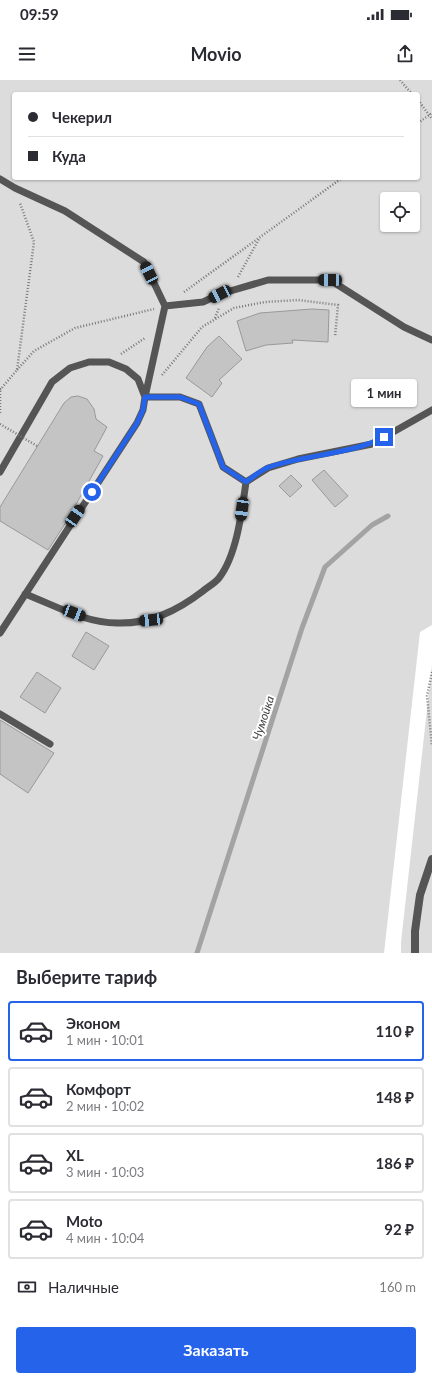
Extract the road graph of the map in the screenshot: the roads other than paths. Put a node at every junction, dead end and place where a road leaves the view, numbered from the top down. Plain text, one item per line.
1 (0, 179) edge
2 (165, 306) junction
3 (432, 340) edge
4 (145, 397) junction
5 (432, 410) edge
6 (0, 472) edge
7 (246, 482) junction
8 (25, 594) junction
9 (0, 633) edge
10 (0, 714) edge
11 (50, 744) dead end
12 (432, 859) edge
13 (415, 953) edge

1 - 2 lane
2 - 3 lane
2 - 4 lane
4 - 6 lane
4 - 7 lane
4 - 8 lane
5 - 7 lane
7 - 8 lane
8 - 9 lane
10 - 11 lane
12 - 13 street

